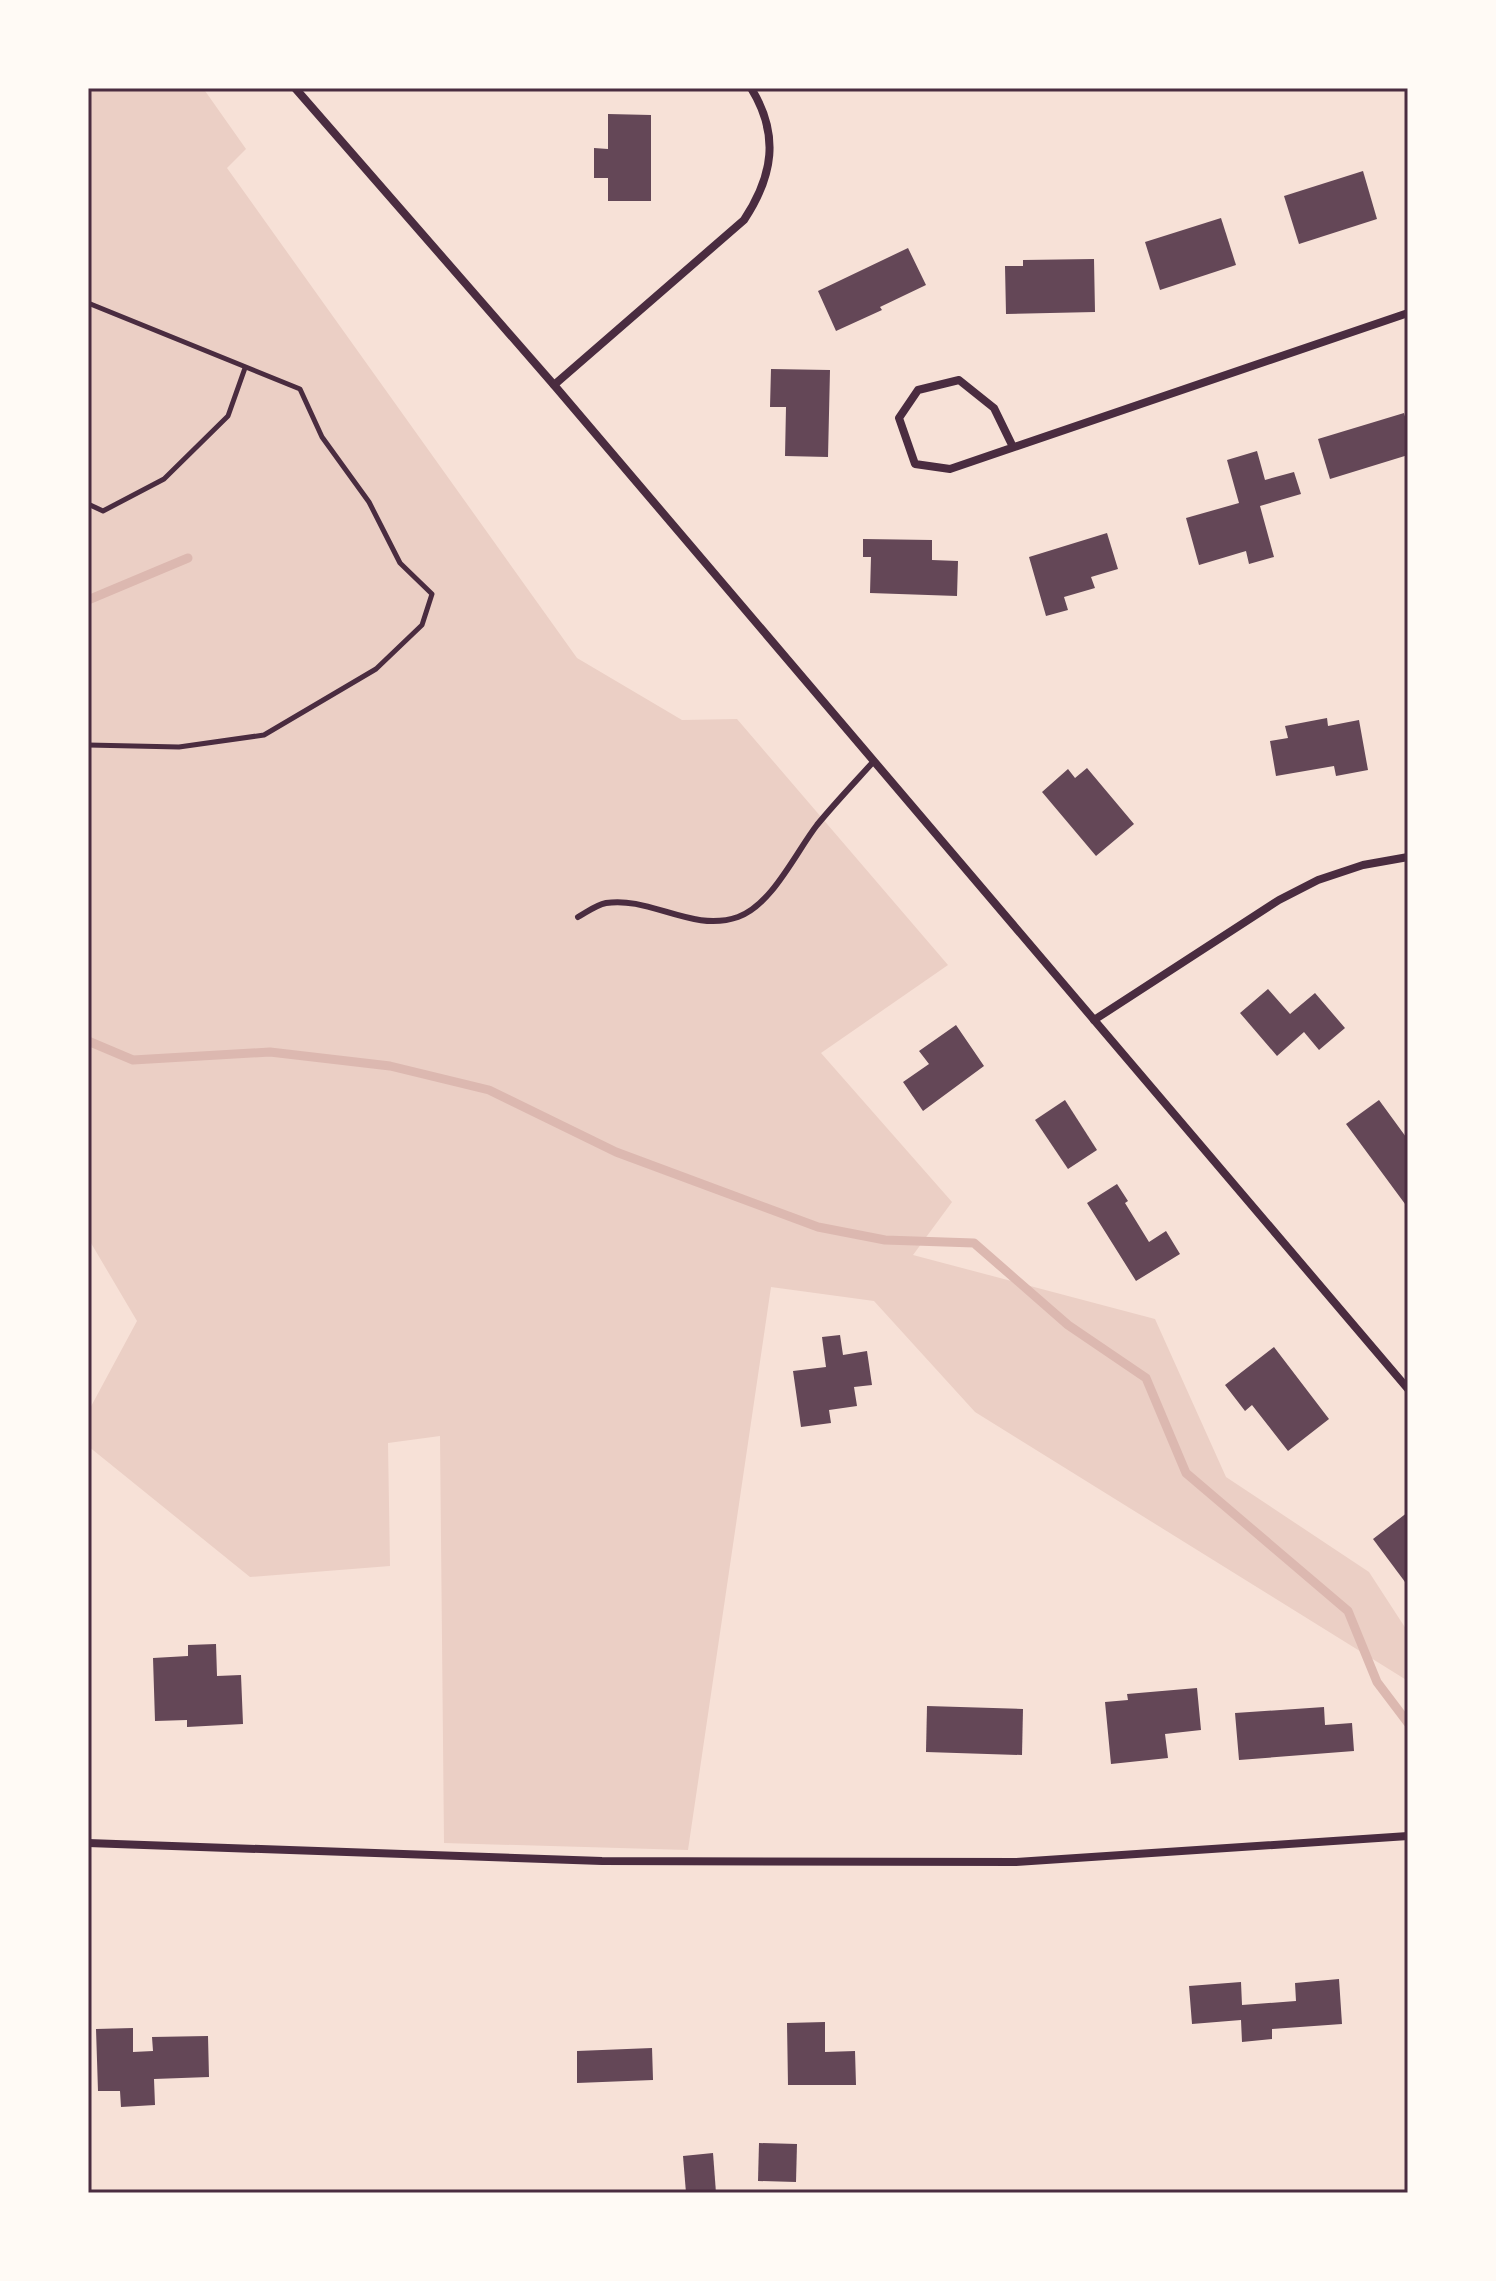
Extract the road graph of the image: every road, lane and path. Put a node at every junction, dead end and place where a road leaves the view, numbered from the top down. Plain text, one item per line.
1 (295, 88) edge
2 (751, 88) edge
3 (88, 303) edge
4 (1408, 313) edge
5 (245, 368) junction
6 (554, 385) junction
7 (1013, 447) junction
8 (88, 504) edge
9 (88, 745) edge
10 (874, 761) junction
11 (1408, 857) edge
12 (578, 917) dead end
13 (1094, 1020) junction
14 (1408, 1389) edge
15 (1408, 1836) edge
16 (88, 1843) edge

1 - 6 street
2 - 6 street
3 - 5 path
4 - 7 street
5 - 8 path
5 - 9 path
6 - 10 street
7 - 7 street
10 - 12 lane
10 - 13 street
11 - 13 street
13 - 14 street
15 - 16 street

